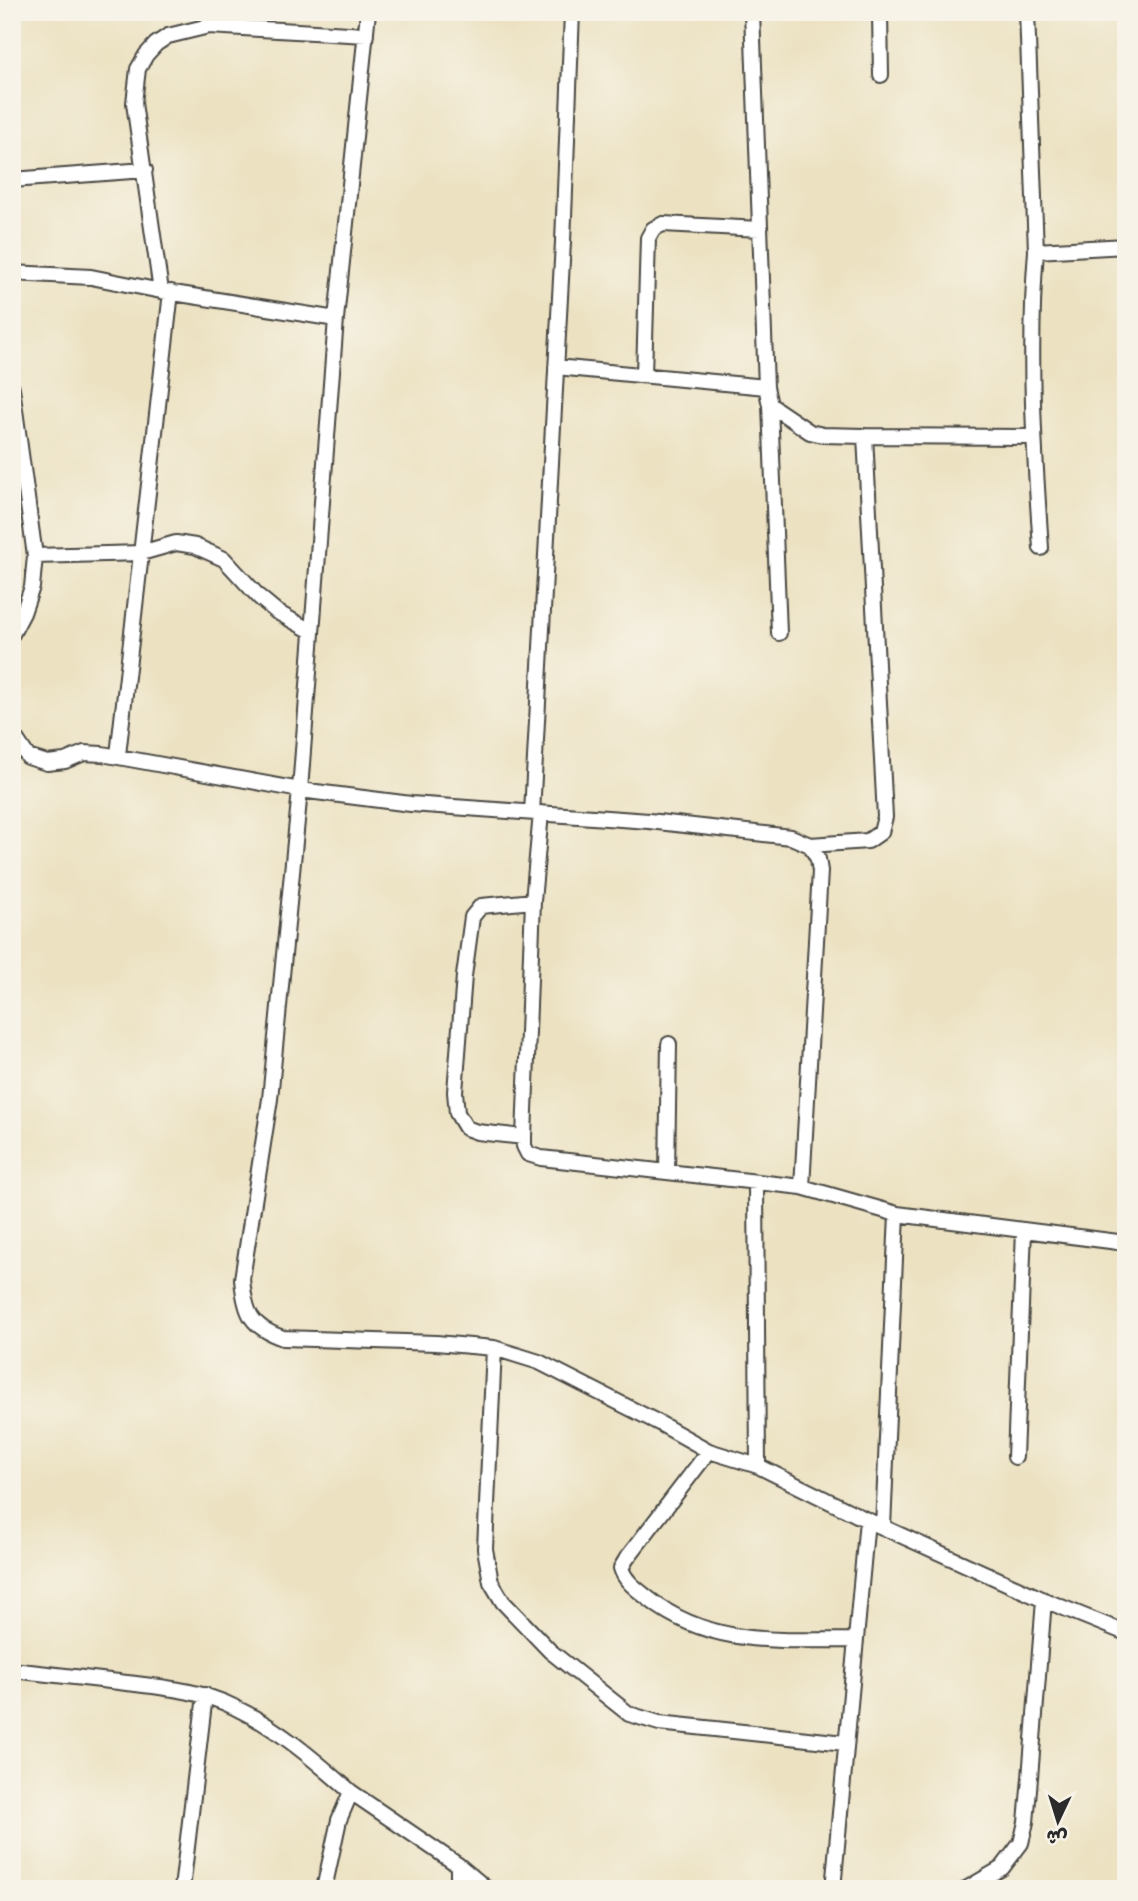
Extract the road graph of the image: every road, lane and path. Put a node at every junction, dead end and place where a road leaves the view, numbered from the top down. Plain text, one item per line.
1 (368, 12) edge
2 (572, 12) edge
3 (752, 12) edge
4 (880, 12) edge
5 (1027, 12) edge
6 (366, 35) junction
7 (881, 75) dead end
8 (145, 170) junction
9 (12, 180) edge
10 (760, 229) junction
11 (1126, 246) edge
12 (1036, 251) junction
13 (12, 273) edge
14 (166, 292) junction
15 (337, 319) junction
16 (556, 367) junction
17 (644, 375) junction
18 (766, 387) junction
19 (12, 388) edge
20 (770, 405) junction
21 (865, 436) junction
22 (1034, 437) junction
23 (1041, 548) dead end
24 (141, 553) junction
25 (35, 556) junction
26 (311, 631) junction
27 (12, 634) edge
28 (779, 634) dead end
29 (12, 733) edge
30 (118, 755) junction
31 (300, 790) junction
32 (536, 813) junction
33 (810, 845) junction
34 (533, 901) junction
35 (669, 1044) dead end
36 (524, 1137) junction
37 (667, 1172) junction
38 (756, 1183) junction
39 (802, 1187) junction
40 (897, 1214) junction
41 (1024, 1230) junction
42 (1126, 1244) edge
43 (494, 1349) junction
44 (709, 1451) junction
45 (1015, 1457) dead end
46 (758, 1466) junction
47 (867, 1520) junction
48 (883, 1527) junction
49 (1044, 1600) junction
50 (1126, 1633) edge
51 (855, 1640) junction
52 (12, 1671) edge
53 (205, 1695) junction
54 (845, 1743) junction
55 (351, 1791) junction
56 (458, 1865) junction
57 (182, 1889) edge
58 (324, 1889) edge
59 (458, 1889) edge
60 (487, 1889) edge
61 (833, 1889) edge
62 (966, 1889) edge

1 - 6 street
2 - 16 street
3 - 10 street
4 - 7 street
5 - 12 street
6 - 8 street
6 - 15 street
8 - 9 street
8 - 14 street
10 - 17 street
10 - 18 street
11 - 12 street
12 - 22 street
13 - 14 street
14 - 15 street
14 - 24 street
15 - 26 street
16 - 17 street
16 - 32 street
17 - 18 street
18 - 20 street
19 - 25 street
20 - 21 street
20 - 28 street
21 - 22 street
21 - 33 street
22 - 23 street
24 - 25 street
24 - 26 street
24 - 30 street
25 - 27 street
26 - 31 street
29 - 30 street
30 - 31 street
31 - 32 street
31 - 43 street
32 - 33 street
32 - 34 street
33 - 39 street
34 - 36 street
34 - 36 street
35 - 37 street
36 - 37 street
37 - 38 street
38 - 39 street
38 - 46 street
39 - 40 street
40 - 41 street
40 - 48 street
41 - 42 street
41 - 45 street
43 - 44 street
43 - 54 street
44 - 46 street
44 - 51 street
46 - 47 street
47 - 48 street
47 - 51 street
48 - 49 street
49 - 50 street
49 - 62 street
51 - 54 street
52 - 53 street
53 - 55 street
53 - 57 street
54 - 61 street
55 - 56 street
55 - 58 street
56 - 59 street
56 - 60 street

